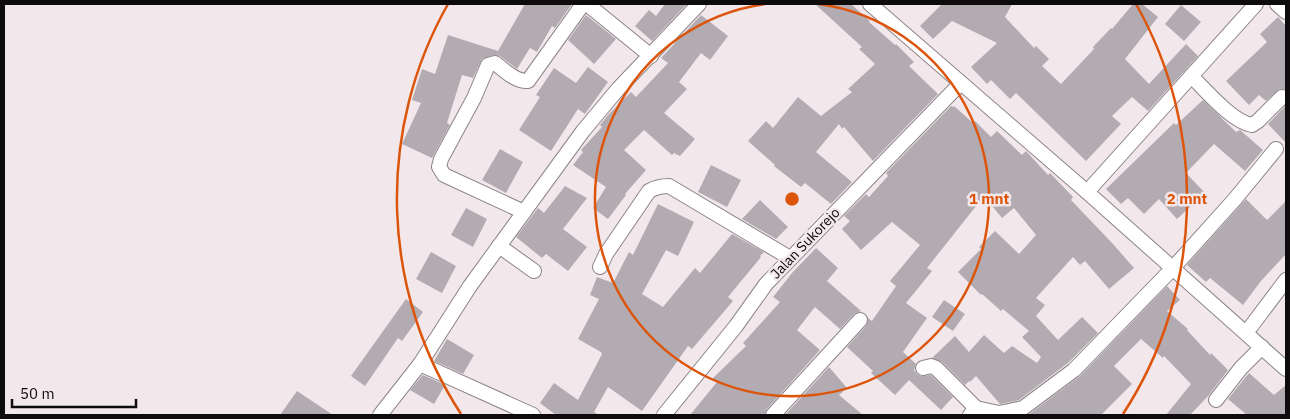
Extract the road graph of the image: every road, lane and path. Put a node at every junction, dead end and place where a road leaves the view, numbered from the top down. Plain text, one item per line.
1 (585, 4) edge
2 (699, 4) edge
3 (870, 4) edge
4 (1277, 4) edge
5 (1251, 6) edge
6 (1286, 12) edge
7 (650, 56) junction
8 (1191, 76) junction
9 (961, 83) junction
10 (1282, 97) dead end
11 (1276, 149) dead end
12 (1087, 192) junction
13 (524, 212) junction
14 (500, 246) junction
15 (790, 258) junction
16 (600, 267) dead end
17 (1173, 268) junction
18 (534, 271) dead end
19 (1286, 280) edge
20 (860, 320) dead end
21 (1246, 333) junction
22 (1262, 347) junction
23 (420, 364) junction
24 (923, 368) dead end
25 (1286, 369) edge
26 (1216, 400) dead end
27 (973, 412) edge
28 (380, 415) edge
29 (533, 415) edge
30 (664, 415) edge
31 (773, 415) edge

1 - 7 street
1 - 13 street
2 - 7 street
3 - 9 street
4 - 6 street
5 - 8 street
7 - 13 street
8 - 10 street
8 - 12 street
9 - 12 street
9 - 15 street, Jalan Sukorejo
11 - 17 street
12 - 17 street
13 - 14 street
14 - 18 street
14 - 23 street
15 - 16 street
15 - 30 street, Jalan Sukorejo
17 - 21 street
17 - 27 street
19 - 21 street
20 - 31 street
21 - 22 street
22 - 25 street
22 - 26 street
23 - 28 street
23 - 29 street
24 - 27 street

